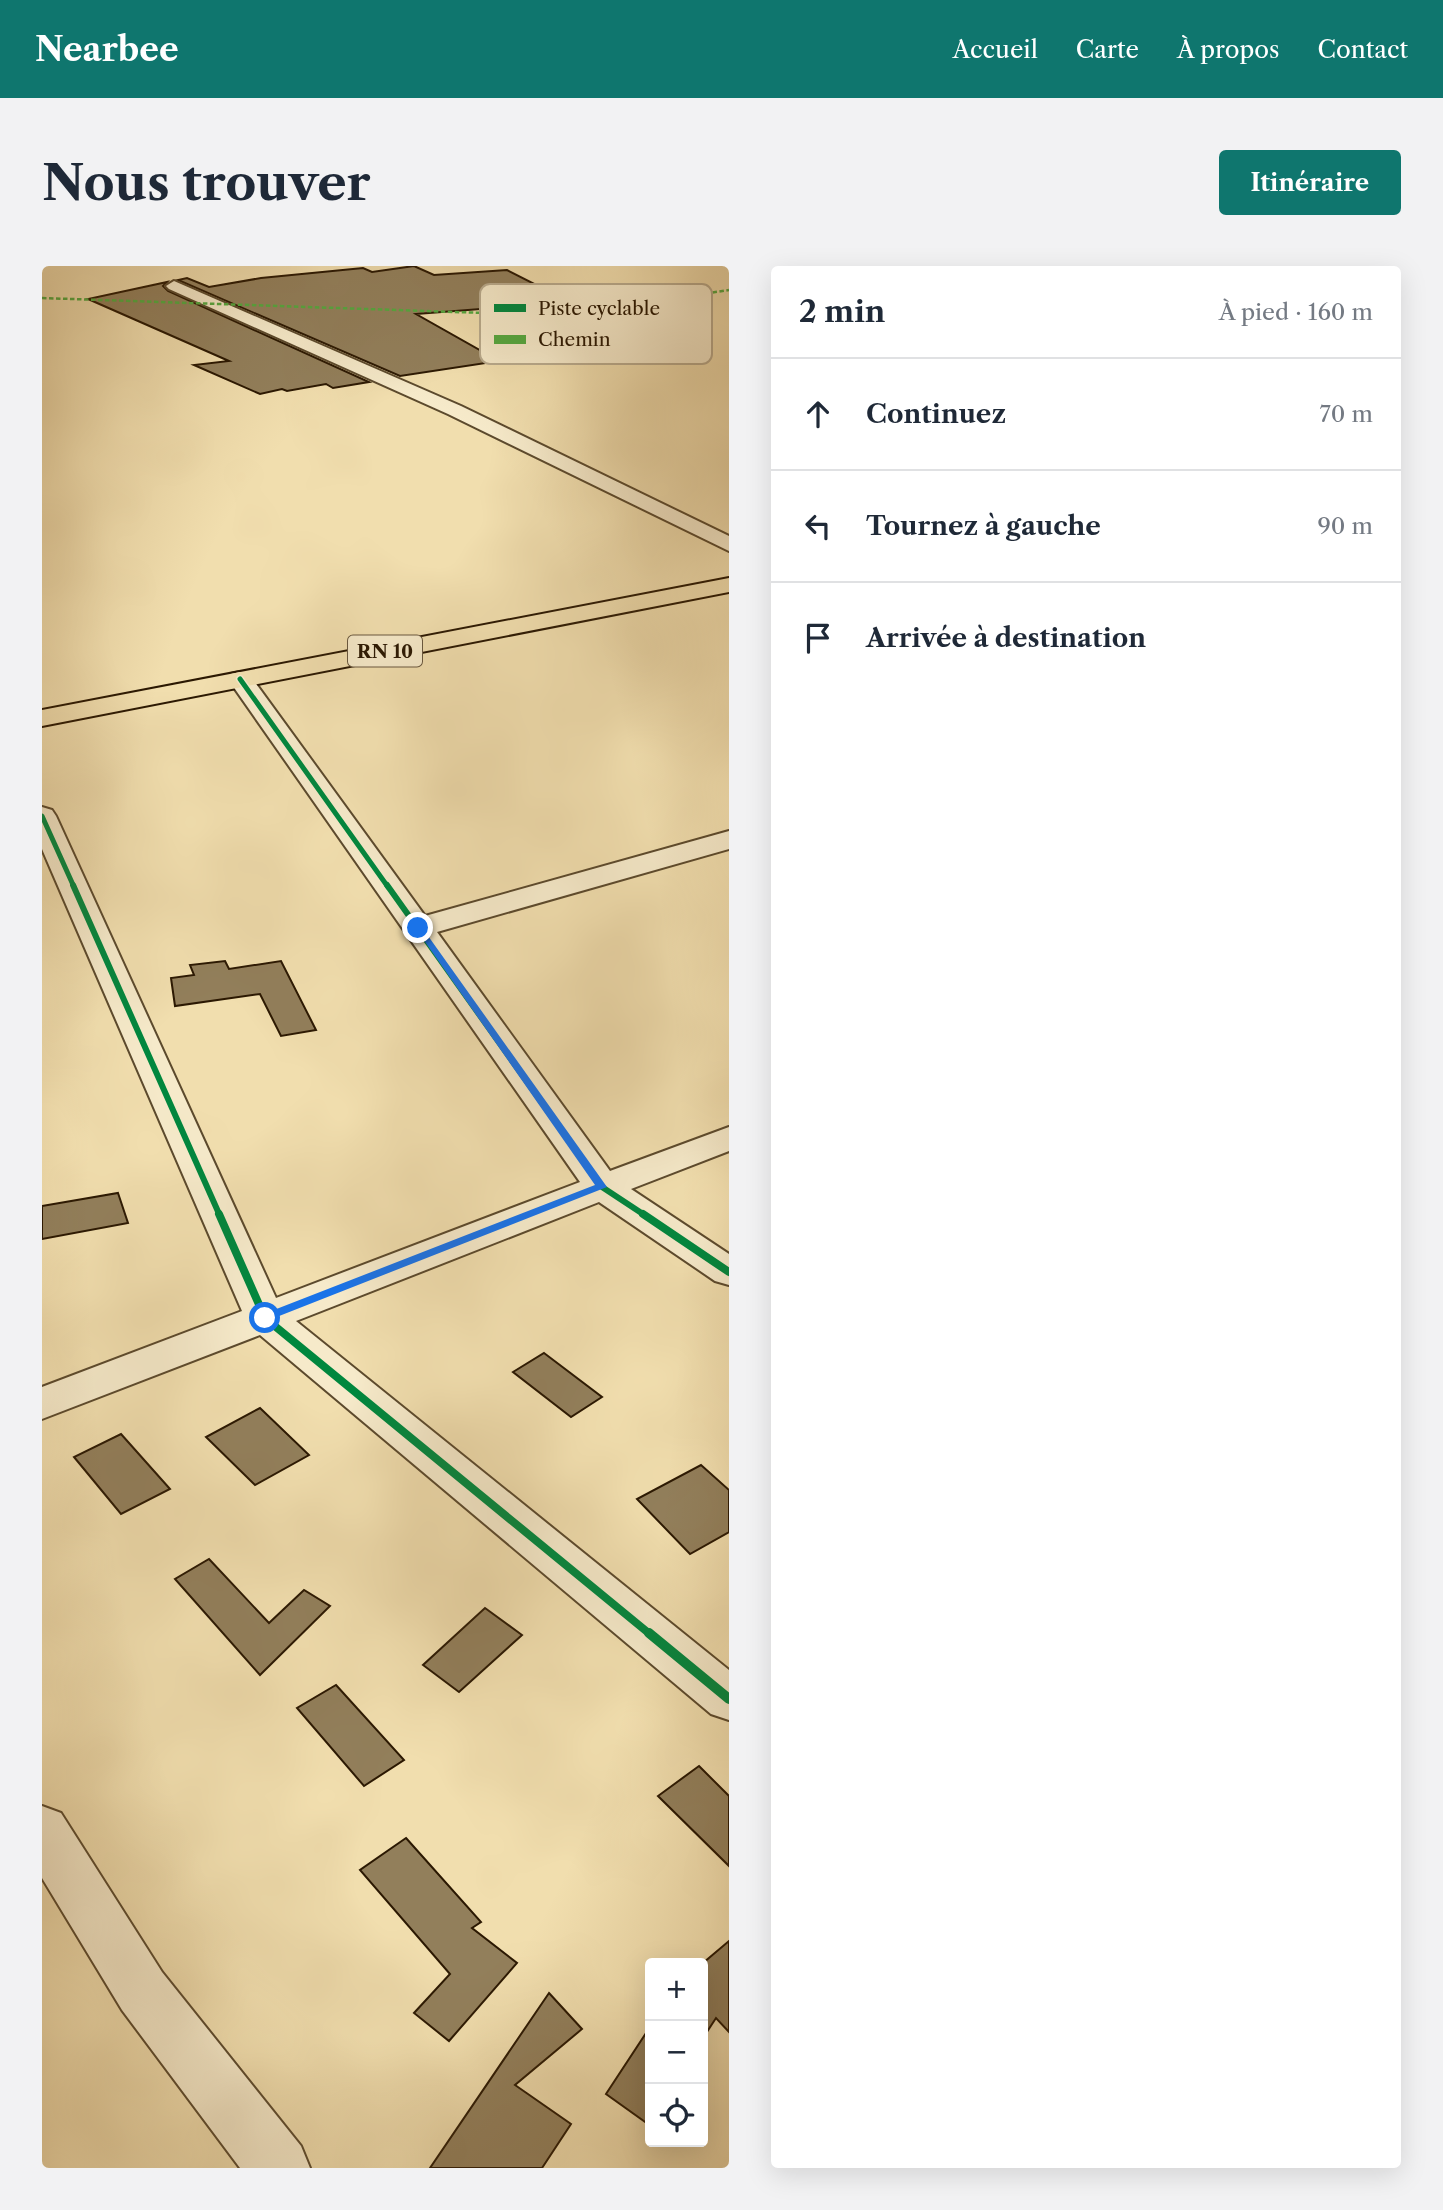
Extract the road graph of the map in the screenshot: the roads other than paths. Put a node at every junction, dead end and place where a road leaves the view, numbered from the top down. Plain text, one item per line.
1 (174, 286) dead end
2 (729, 545) edge
3 (729, 585) edge
4 (240, 679) junction
5 (42, 718) edge
6 (42, 816) edge
7 (729, 840) edge
8 (418, 928) junction
9 (729, 1138) edge
10 (602, 1187) junction
11 (729, 1272) edge
12 (265, 1318) junction
13 (42, 1404) edge
14 (729, 1699) edge
15 (42, 1830) edge
16 (279, 2168) edge

1 - 2 street
3 - 4 main road, RN 10
4 - 5 main road, RN 10
4 - 8 street
6 - 12 street
7 - 8 street
8 - 10 street
9 - 10 street
10 - 11 street
10 - 12 street
12 - 13 street
12 - 14 street
15 - 16 street

